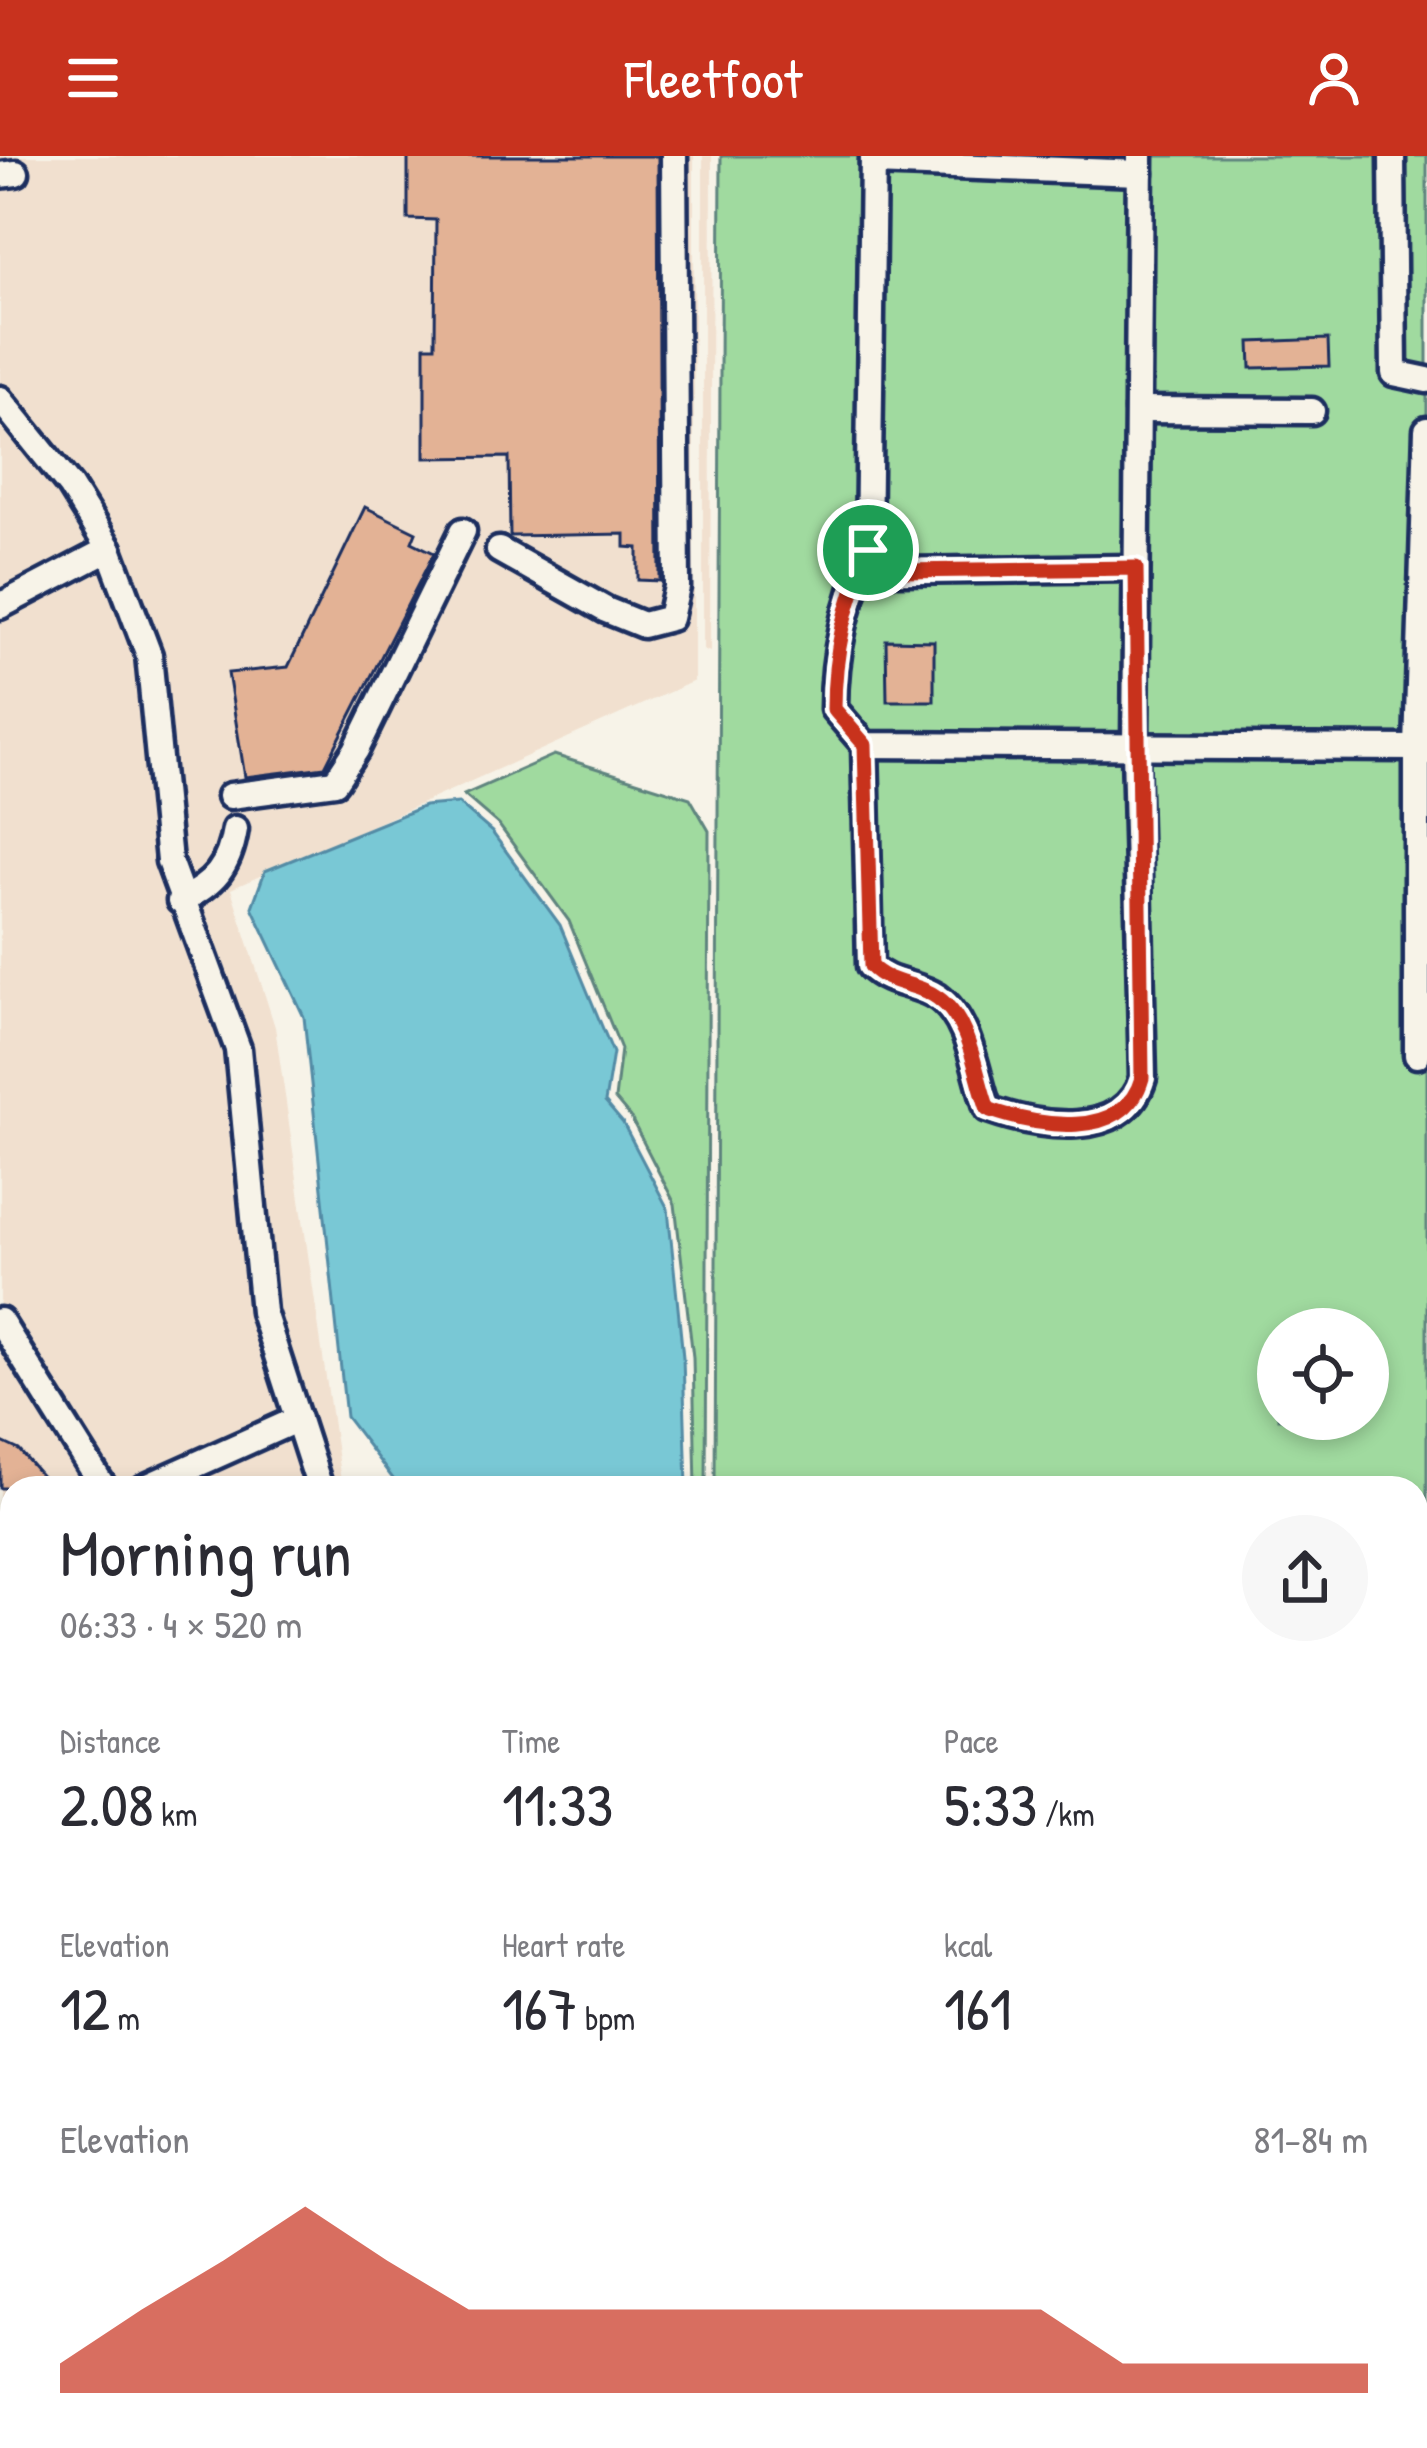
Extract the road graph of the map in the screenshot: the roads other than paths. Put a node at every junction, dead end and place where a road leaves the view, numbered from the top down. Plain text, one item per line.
1 (674, 156) edge
2 (1392, 156) edge
3 (873, 159) edge
4 (1140, 164) edge
5 (1427, 380) edge
6 (5, 409) edge
7 (1138, 410) junction
8 (1312, 411) dead end
9 (1427, 430) edge
10 (463, 531) dead end
11 (110, 549) junction
12 (499, 550) dead end
13 (868, 550) junction
14 (1136, 568) junction
15 (0, 606) edge
16 (865, 745) junction
17 (1417, 748) junction
18 (1135, 751) junction
19 (230, 796) dead end
20 (235, 829) dead end
21 (180, 901) junction
22 (1417, 1055) dead end
23 (0, 1322) edge
24 (298, 1419) junction
25 (96, 1476) edge
26 (170, 1476) edge
27 (316, 1476) edge

1 - 12 street
2 - 5 street
3 - 4 street
3 - 13 street
4 - 7 street
6 - 11 street
7 - 8 street
7 - 14 street
9 - 17 street
10 - 19 street
11 - 15 street
11 - 21 street
13 - 14 street
13 - 16 street
14 - 18 street
16 - 18 street
16 - 18 street
17 - 18 street
17 - 22 street
20 - 21 street
21 - 24 street
23 - 25 street
24 - 26 street
24 - 27 street

